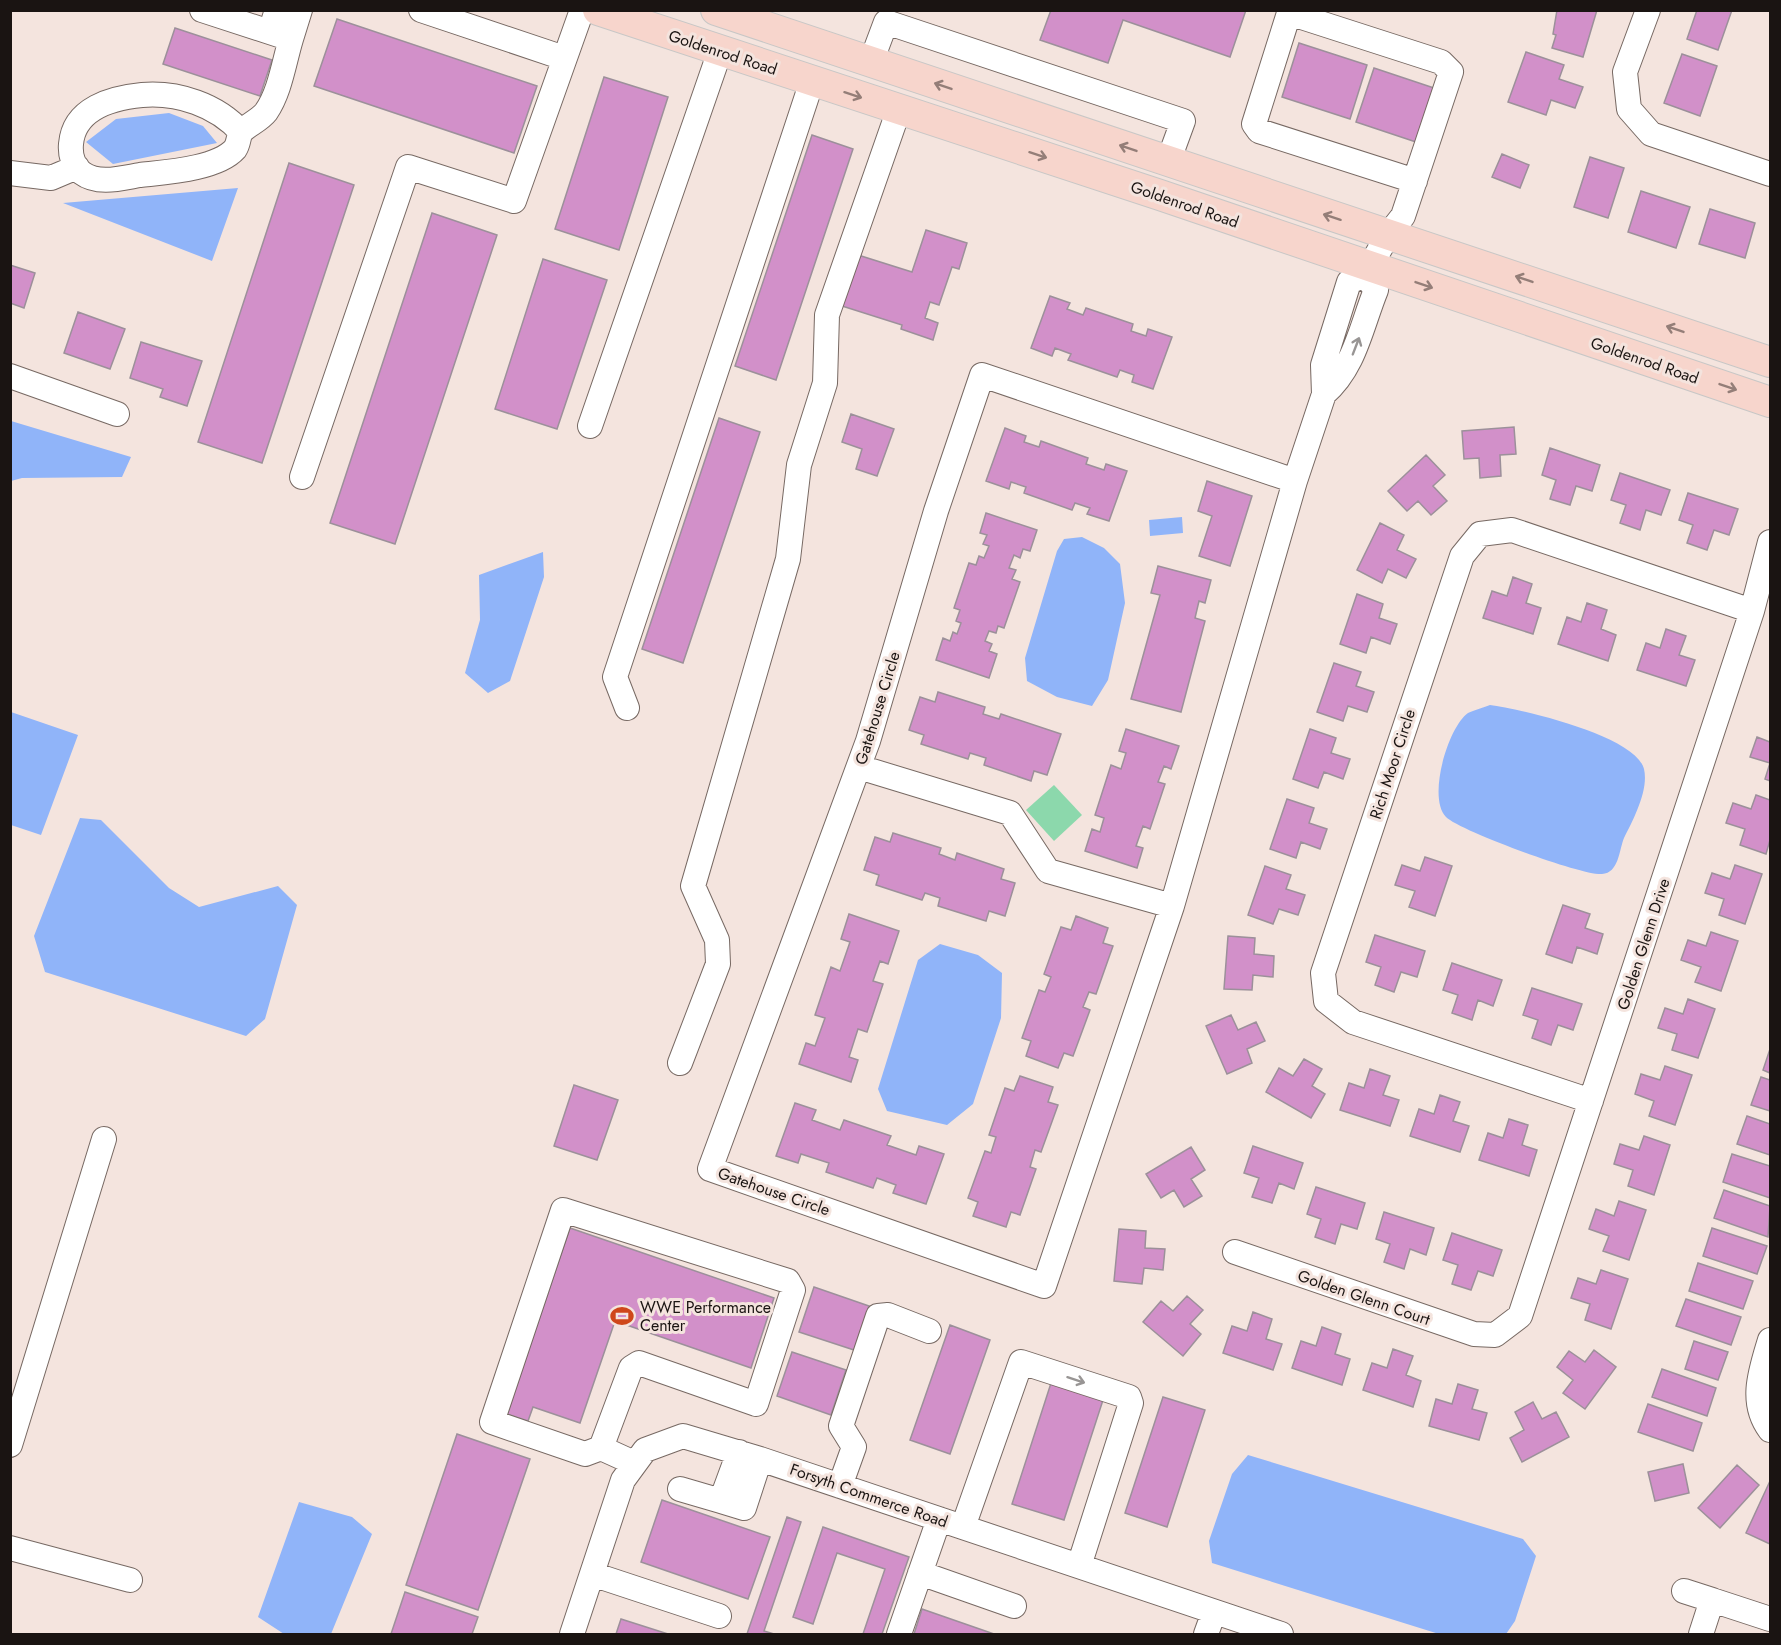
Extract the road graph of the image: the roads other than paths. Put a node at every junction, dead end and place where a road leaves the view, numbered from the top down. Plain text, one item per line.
1 (202, 10) edge
2 (300, 10) edge
3 (421, 10) edge
4 (582, 10) edge
5 (598, 10) edge
6 (716, 10) edge
7 (1648, 10) edge
8 (279, 27) edge
9 (720, 51) junction
10 (564, 58) junction
11 (871, 62) junction
12 (812, 81) junction
13 (899, 110) junction
14 (242, 132) junction
15 (1168, 162) junction
16 (77, 167) junction
17 (10, 173) edge
18 (1770, 174) edge
19 (1415, 181) junction
20 (1388, 235) junction
21 (1367, 271) junction
22 (1770, 362) edge
23 (10, 376) edge
24 (1770, 402) edge
25 (117, 414) dead end
26 (590, 426) dead end
27 (302, 477) dead end
28 (1295, 481) junction
29 (1770, 542) edge
30 (1752, 611) junction
31 (627, 708) dead end
32 (859, 767) junction
33 (1172, 906) junction
34 (680, 1063) dead end
35 (1591, 1101) junction
36 (104, 1139) dead end
37 (1234, 1252) dead end
38 (929, 1330) dead end
39 (1495, 1335) joint
40 (1770, 1340) edge
41 (1770, 1430) edge
42 (10, 1445) edge
43 (601, 1448) junction
44 (749, 1455) junction
45 (634, 1463) junction
46 (840, 1486) junction
47 (680, 1489) dead end
48 (939, 1519) junction
49 (963, 1527) junction
50 (10, 1548) edge
51 (1079, 1566) junction
52 (920, 1573) junction
53 (592, 1574) junction
54 (130, 1580) dead end
55 (1684, 1591) dead end
56 (1712, 1600) junction
57 (1014, 1606) dead end
58 (1214, 1612) junction
59 (719, 1616) dead end
60 (1770, 1619) edge
61 (572, 1635) edge
62 (899, 1635) edge
63 (1206, 1635) edge
64 (1281, 1635) edge
65 (1701, 1635) edge

1 - 8 street
2 - 8 street
3 - 10 street
4 - 10 street
5 - 9 main road, Goldenrod Road
6 - 11 main road, Goldenrod Road
7 - 18 street
8 - 14 street
9 - 12 main road, Goldenrod Road
9 - 26 street
10 - 27 street
15 -> 11 main road, Goldenrod Road
11 - 15 street
12 -> 13 main road, Goldenrod Road
12 - 31 street
13 -> 21 main road, Goldenrod Road
13 - 34 street
14 - 16 street
14 - 16 street
20 -> 15 main road, Goldenrod Road
16 - 17 street
19 - 19 street
19 - 20 street
20 - 21 street
22 -> 20 main road, Goldenrod Road
21 -> 24 main road, Goldenrod Road
21 - 28 street, Gatehouse Circle
23 - 25 street
28 - 32 street, Gatehouse Circle
28 - 33 street, Gatehouse Circle
29 - 30 street, Golden Glenn Drive
30 - 35 street, Golden Glenn Drive
30 - 35 street, Rich Moor Circle
32 - 33 street
32 - 33 street, Gatehouse Circle
35 - 39 street, Golden Glenn Drive
36 - 42 street
37 - 39 street, Golden Glenn Court
38 - 46 street
40 - 41 street
43 - 43 street
43 - 45 street
44 - 45 street, Forsyth Commerce Road
44 - 46 street, Forsyth Commerce Road
44 - 47 street
45 - 53 street, Forsyth Commerce Road
46 - 48 street, Forsyth Commerce Road
48 - 49 street, Forsyth Commerce Road
48 - 52 street
49 - 51 street, Forsyth Commerce Road
49 -> 51 street
50 - 54 street
51 - 58 street, Forsyth Commerce Road
52 - 57 street
52 - 62 street
53 - 59 street
53 - 61 street, Forsyth Commerce Road
55 - 56 street
56 - 60 street
56 - 65 street
58 - 63 street
58 - 64 street, Forsyth Commerce Road

